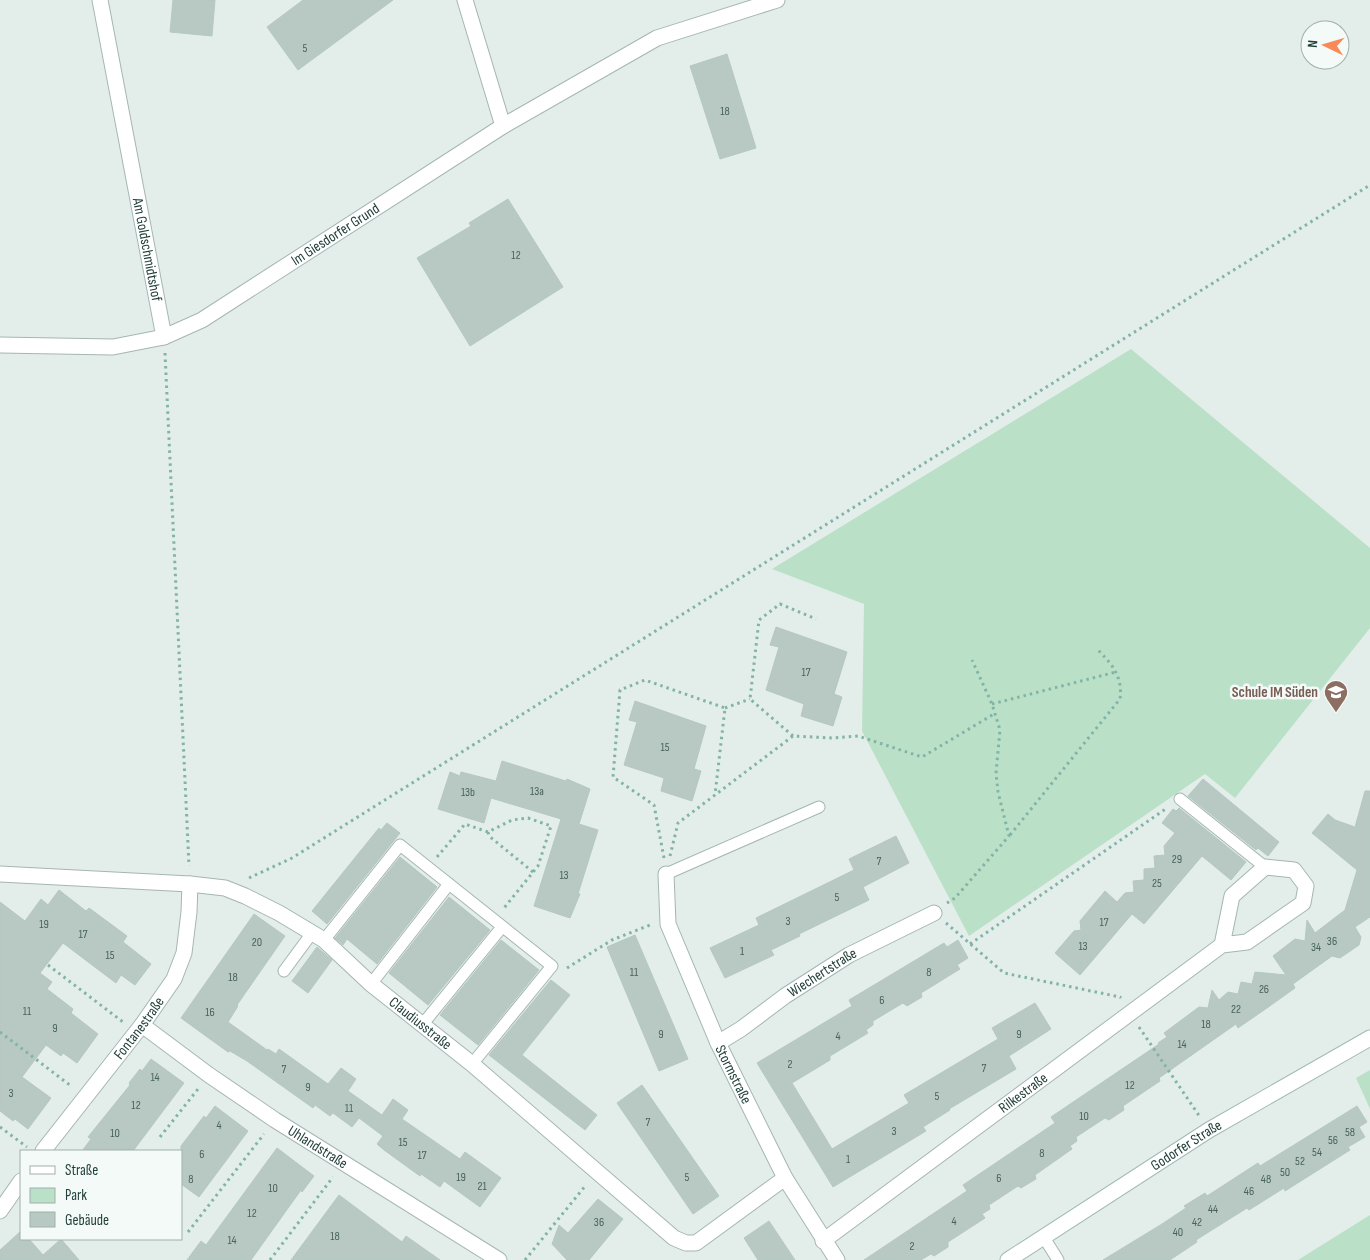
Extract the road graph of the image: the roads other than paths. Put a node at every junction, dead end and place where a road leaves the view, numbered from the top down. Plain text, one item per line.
1 (100, 0) edge
2 (465, 0) edge
3 (777, 0) edge
4 (503, 126) junction
5 (164, 337) junction
6 (0, 345) edge
7 (1180, 799) road end
8 (819, 807) dead end
9 (1265, 867) junction
10 (0, 874) edge
11 (666, 874) joint
12 (190, 884) junction
13 (449, 884) junction
14 (934, 913) road end
15 (498, 923) junction
16 (318, 937) junction
17 (1222, 945) junction
18 (284, 971) dead end
19 (371, 984) junction
20 (422, 1025) junction
21 (139, 1028) junction
22 (1370, 1038) edge
23 (718, 1044) junction
24 (472, 1064) junction
25 (44, 1150) edge
26 (785, 1178) junction
27 (20, 1182) edge
28 (0, 1211) edge
29 (1043, 1236) junction
30 (823, 1241) junction
31 (499, 1260) edge
32 (836, 1260) edge
33 (1008, 1260) edge
34 (1058, 1260) edge

1 - 5 street, Am Goldschmidtshof
2 - 4 street
3 - 4 street, Im Giesdorfer Grund
4 - 5 street, Im Giesdorfer Grund
5 - 6 street
7 - 9 lane
8 - 11 lane
9 - 17 street
9 - 17 street, Rilkestraße
10 - 12 street, Claudiusstraße
11 - 23 street, Stormstraße
12 - 16 street, Claudiusstraße
12 - 21 street, Fontanestraße
13 - 15 lane
13 - 16 lane
13 - 19 lane
14 - 23 street, Wiechertstraße
15 - 20 lane
15 - 24 lane
16 - 18 lane
16 - 19 street, Claudiusstraße
17 - 30 street, Rilkestraße
19 - 20 street, Claudiusstraße
20 - 24 street, Claudiusstraße
21 - 25 street, Fontanestraße
21 - 31 street, Uhlandstraße
22 - 29 street, Godorfer Straße
23 - 26 street, Stormstraße
24 - 26 street, Claudiusstraße
26 - 30 street, Stormstraße
27 - 28 street
29 - 33 street, Godorfer Straße
29 - 34 lane
30 - 32 street, Stormstraße

